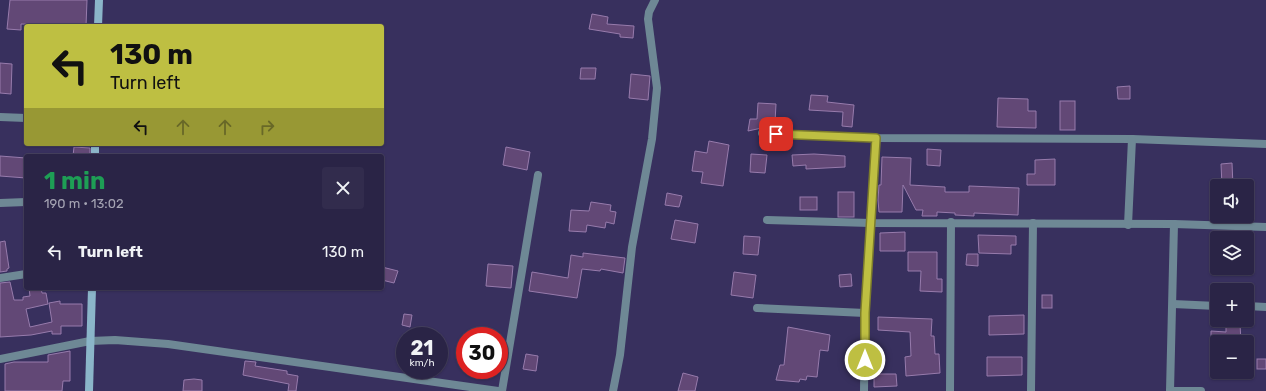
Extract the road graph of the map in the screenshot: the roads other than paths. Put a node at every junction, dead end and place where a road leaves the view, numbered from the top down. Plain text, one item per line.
1 (99, 0) edge
2 (655, 0) edge
3 (98, 24) edge
4 (0, 117) edge
5 (24, 118) edge
6 (762, 133) dead end
7 (876, 138) junction
8 (1132, 140) junction
9 (1266, 144) edge
10 (538, 175) dead end
11 (24, 202) edge
12 (0, 203) edge
13 (767, 220) dead end
14 (950, 222) junction
15 (870, 223) junction
16 (1034, 223) junction
17 (1174, 224) junction
18 (1128, 225) junction
19 (1266, 227) edge
20 (24, 274) edge
21 (0, 278) edge
22 (92, 290) edge
23 (1173, 304) junction
24 (1210, 306) edge
25 (1254, 306) edge
26 (1266, 307) edge
27 (757, 308) dead end
28 (865, 313) junction
29 (90, 341) junction
30 (0, 359) edge
31 (477, 389) edge
32 (89, 391) edge
33 (498, 391) edge
34 (502, 391) edge
35 (613, 391) edge
36 (864, 391) edge
37 (950, 391) edge
38 (1031, 391) edge
39 (1170, 391) edge
40 (1201, 391) edge

1 - 3 main road
2 - 35 street
4 - 5 street
6 - 7 street
7 - 8 street
7 - 15 street
8 - 9 street
8 - 18 street
10 - 34 street
11 - 12 street
13 - 15 street
14 - 15 street
14 - 16 street
14 - 37 street
15 - 28 street
16 - 18 street
16 - 38 street
17 - 18 street
17 - 19 street
17 - 23 street
20 - 21 street
22 - 29 main road
23 - 24 street
23 - 39 street
25 - 26 street
27 - 28 street
28 - 36 street
29 - 30 street
29 - 31 street
29 - 32 main road
31 - 33 street
39 - 40 street

